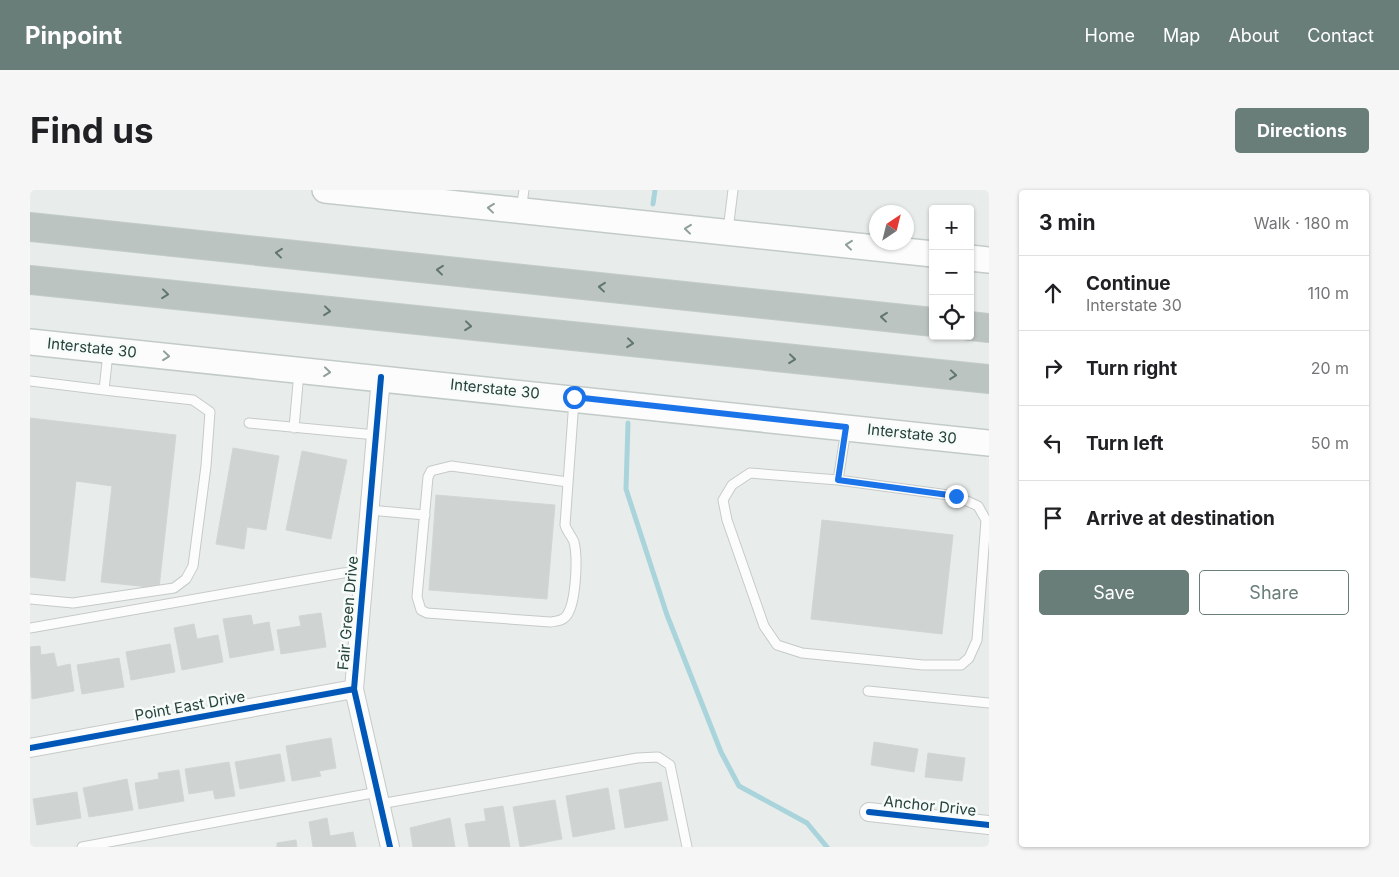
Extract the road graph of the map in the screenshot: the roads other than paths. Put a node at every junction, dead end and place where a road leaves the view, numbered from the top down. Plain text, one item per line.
1 (325, 190) edge
2 (733, 190) edge
3 (523, 200) edge
4 (30, 210) edge
5 (30, 227) edge
6 (728, 233) junction
7 (186, 243) junction
8 (929, 254) edge
9 (974, 258) edge
10 (989, 260) edge
11 (30, 280) edge
12 (30, 288) edge
13 (123, 290) junction
14 (929, 322) edge
15 (974, 326) edge
16 (989, 328) edge
17 (30, 342) edge
18 (108, 350) junction
19 (299, 369) junction
20 (381, 377) junction
21 (989, 379) edge
22 (30, 380) edge
23 (104, 390) junction
24 (574, 397) junction
25 (248, 423) dead end
26 (846, 427) junction
27 (294, 428) junction
28 (376, 436) junction
29 (989, 442) edge
30 (838, 480) junction
31 (568, 482) junction
32 (369, 510) junction
33 (425, 515) junction
34 (364, 571) junction
35 (986, 577) edge
36 (30, 599) edge
37 (30, 628) edge
38 (354, 689) junction
39 (868, 691) dead end
40 (989, 703) edge
41 (30, 748) edge
42 (379, 798) junction
43 (869, 812) dead end
44 (989, 825) edge
45 (82, 847) edge
46 (390, 847) edge
47 (687, 847) edge

3 -> 1 main road
2 - 6 lane
6 -> 3 main road
4 - 7 highway
5 - 7 highway
8 -> 6 main road
14 -> 7 highway
9 - 10 main road
11 - 13 highway
12 - 13 highway
13 -> 21 highway
15 - 16 highway
17 - 18 main road, Interstate 30
18 -> 19 main road, Interstate 30
18 - 23 lane
19 -> 20 main road, Interstate 30
19 - 27 lane
20 - 24 main road, Interstate 30
20 - 28 street, Fair Green Drive
22 - 23 lane
23 - 36 lane
24 - 26 main road, Interstate 30
24 - 31 lane
25 - 27 lane
26 - 29 main road, Interstate 30
26 - 30 lane
27 - 28 lane
28 - 32 street, Fair Green Drive
30 - 35 lane
30 - 35 lane
31 - 33 lane
31 - 33 lane
32 - 33 lane
32 - 34 street, Fair Green Drive
34 - 37 lane
34 - 38 street, Fair Green Drive
38 - 41 street, Point East Drive
38 - 42 street, Fair Green Drive
39 - 40 lane
42 - 45 lane
42 - 46 street, Fair Green Drive
42 - 47 lane
43 - 44 street, Anchor Drive

